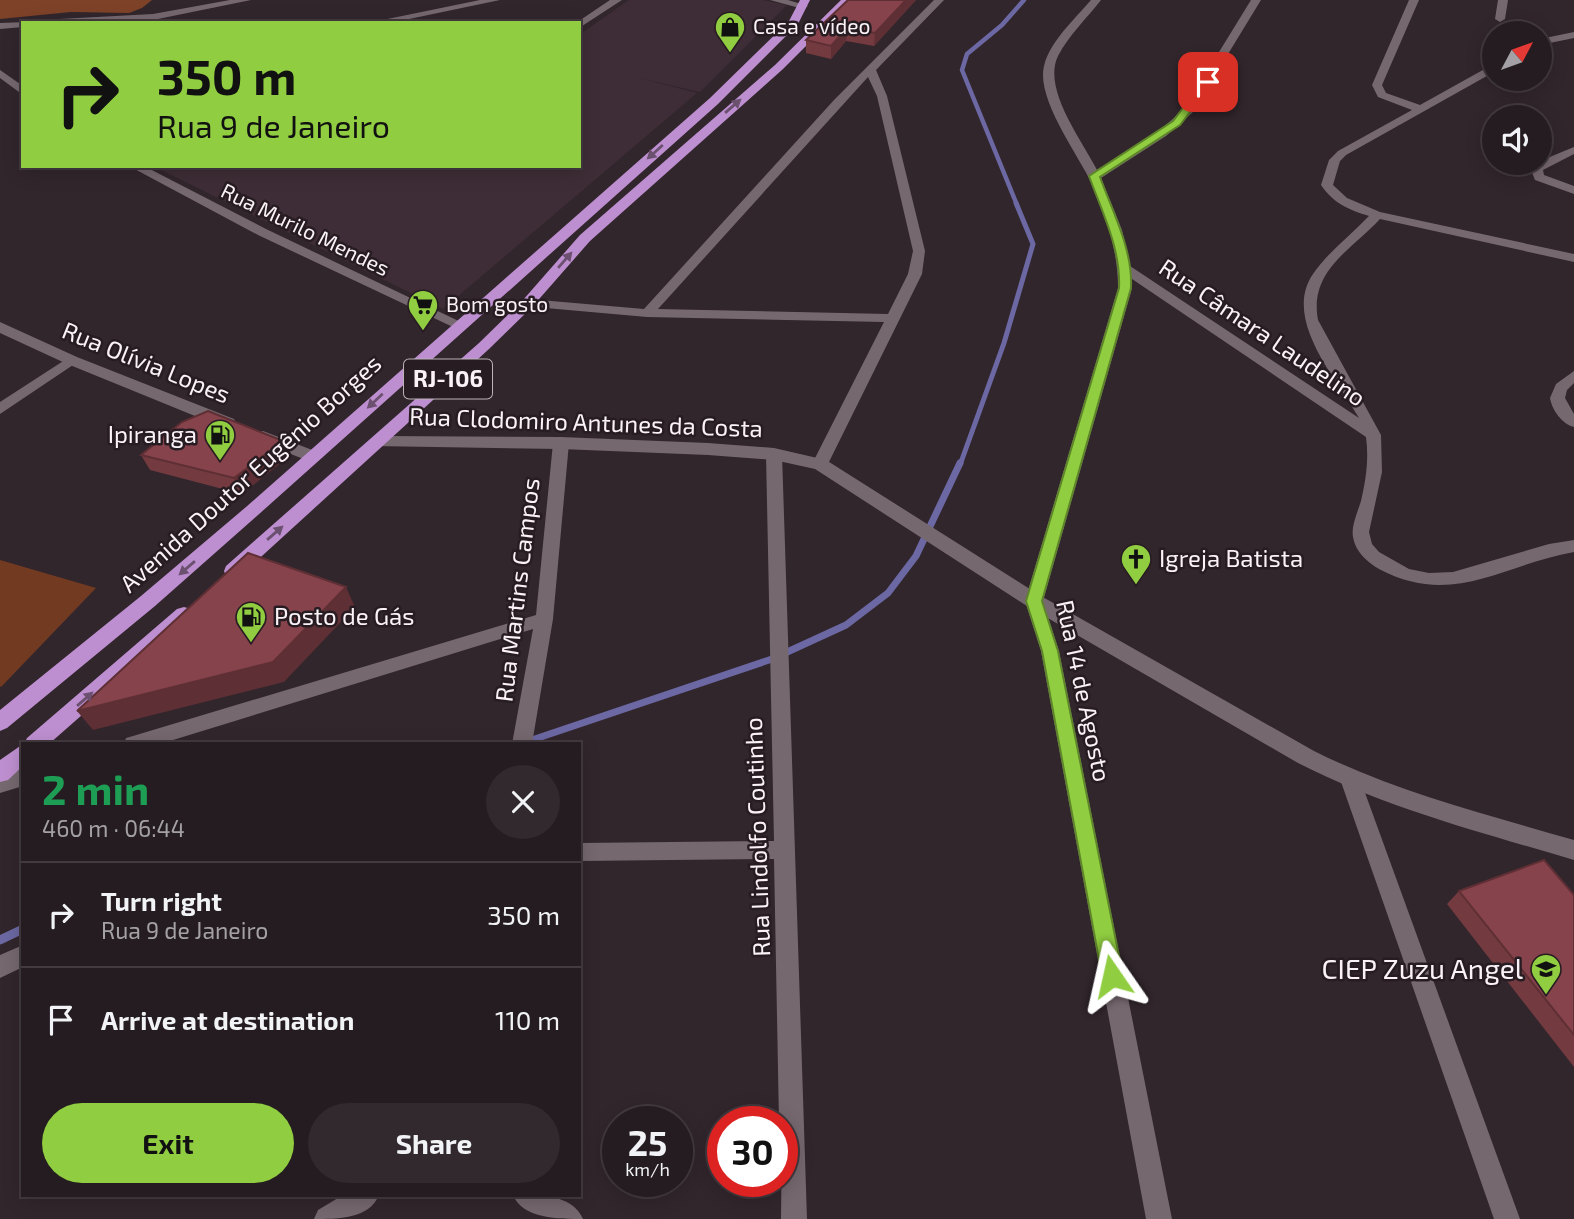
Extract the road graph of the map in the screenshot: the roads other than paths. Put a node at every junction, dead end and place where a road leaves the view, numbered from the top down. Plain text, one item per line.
1 (246, 0) edge
2 (495, 0) edge
3 (617, 0) edge
4 (775, 0) edge
5 (847, 0) edge
6 (939, 0) edge
7 (1096, 0) edge
8 (1256, 0) edge
9 (1414, 0) edge
10 (1503, 0) edge
11 (804, 3) edge
12 (1500, 19) dead end
13 (78, 21) edge
14 (384, 21) edge
15 (21, 24) edge
16 (581, 24) edge
17 (0, 26) edge
18 (1574, 35) edge
19 (1552, 40) edge
20 (870, 69) junction
21 (0, 73) edge
22 (1482, 75) edge
23 (21, 90) edge
24 (1423, 110) junction
25 (1574, 150) edge
26 (139, 168) edge
27 (1095, 176) junction
28 (1574, 190) edge
29 (1377, 215) junction
30 (1574, 258) edge
31 (1126, 269) junction
32 (528, 303) junction
33 (647, 313) junction
34 (892, 319) junction
35 (460, 325) junction
36 (0, 327) edge
37 (71, 360) junction
38 (1574, 376) edge
39 (0, 408) edge
40 (1574, 422) edge
41 (1373, 435) junction
42 (380, 442) junction
43 (561, 443) junction
44 (774, 454) junction
45 (314, 457) junction
46 (820, 464) junction
47 (1574, 547) edge
48 (220, 581) edge
49 (201, 599) edge
50 (1034, 601) junction
51 (544, 619) junction
52 (3, 716) edge
53 (523, 737) edge
54 (36, 742) edge
55 (140, 742) edge
56 (21, 755) edge
57 (0, 773) edge
58 (21, 778) edge
59 (1350, 779) junction
60 (0, 784) edge
61 (785, 850) junction
62 (1574, 850) edge
63 (581, 852) edge
64 (21, 956) edge
65 (0, 967) edge
66 (363, 1197) edge
67 (529, 1197) edge
68 (327, 1219) edge
69 (570, 1219) edge
70 (794, 1219) edge
71 (1159, 1219) edge
72 (1507, 1219) edge

1 - 13 street
2 - 14 street
3 - 16 street
4 - 11 street
32 -> 5 highway, RJ-106
6 - 20 street
7 - 27 street, Rua 14 de Agosto
8 - 27 street
9 - 24 street
10 - 12 street
11 -> 35 highway, Avenida Doutor Eugênio Borges / RJ-106
15 - 17 street
18 - 19 street
20 - 33 street
20 - 34 street
21 - 23 street
22 - 24 street
24 - 29 street
25 - 28 street
26 - 35 street, Rua Murilo Mendes
27 - 31 street, Rua 14 de Agosto
29 - 30 street
29 - 41 street
31 - 41 street, Rua Câmara Laudelino
31 - 50 street, Rua 14 de Agosto
32 - 33 street
32 - 42 highway, RJ-106
33 - 34 street
34 - 46 street
35 -> 45 highway, Avenida Doutor Eugênio Borges / RJ-106
36 - 37 street, Rua Olívia Lopes
37 - 39 street
37 - 45 street, Rua Olívia Lopes
38 - 40 street
41 - 47 street
42 - 43 street, Rua Clodomiro Antunes da Costa
48 -> 42 highway, RJ-106
43 - 44 street, Rua Clodomiro Antunes da Costa
43 - 51 street, Rua Martins Campos
44 - 46 street, Rua Clodomiro Antunes da Costa
44 - 61 street, Rua Lindolfo Coutinho
45 -> 52 highway, Avenida Doutor Eugênio Borges / RJ-106
46 - 50 street, Rua Clodomiro Antunes da Costa
54 -> 49 highway
50 - 59 street, Rua Clodomiro Antunes da Costa
50 - 71 street, Rua 14 de Agosto
51 - 53 street, Rua Martins Campos
51 - 55 street
56 - 57 highway
58 - 60 street
59 - 62 street, Rua Clodomiro Antunes da Costa
59 - 72 street
61 - 63 street
61 - 70 street, Rua Lindolfo Coutinho
64 - 65 street
66 - 68 street
67 - 69 street

